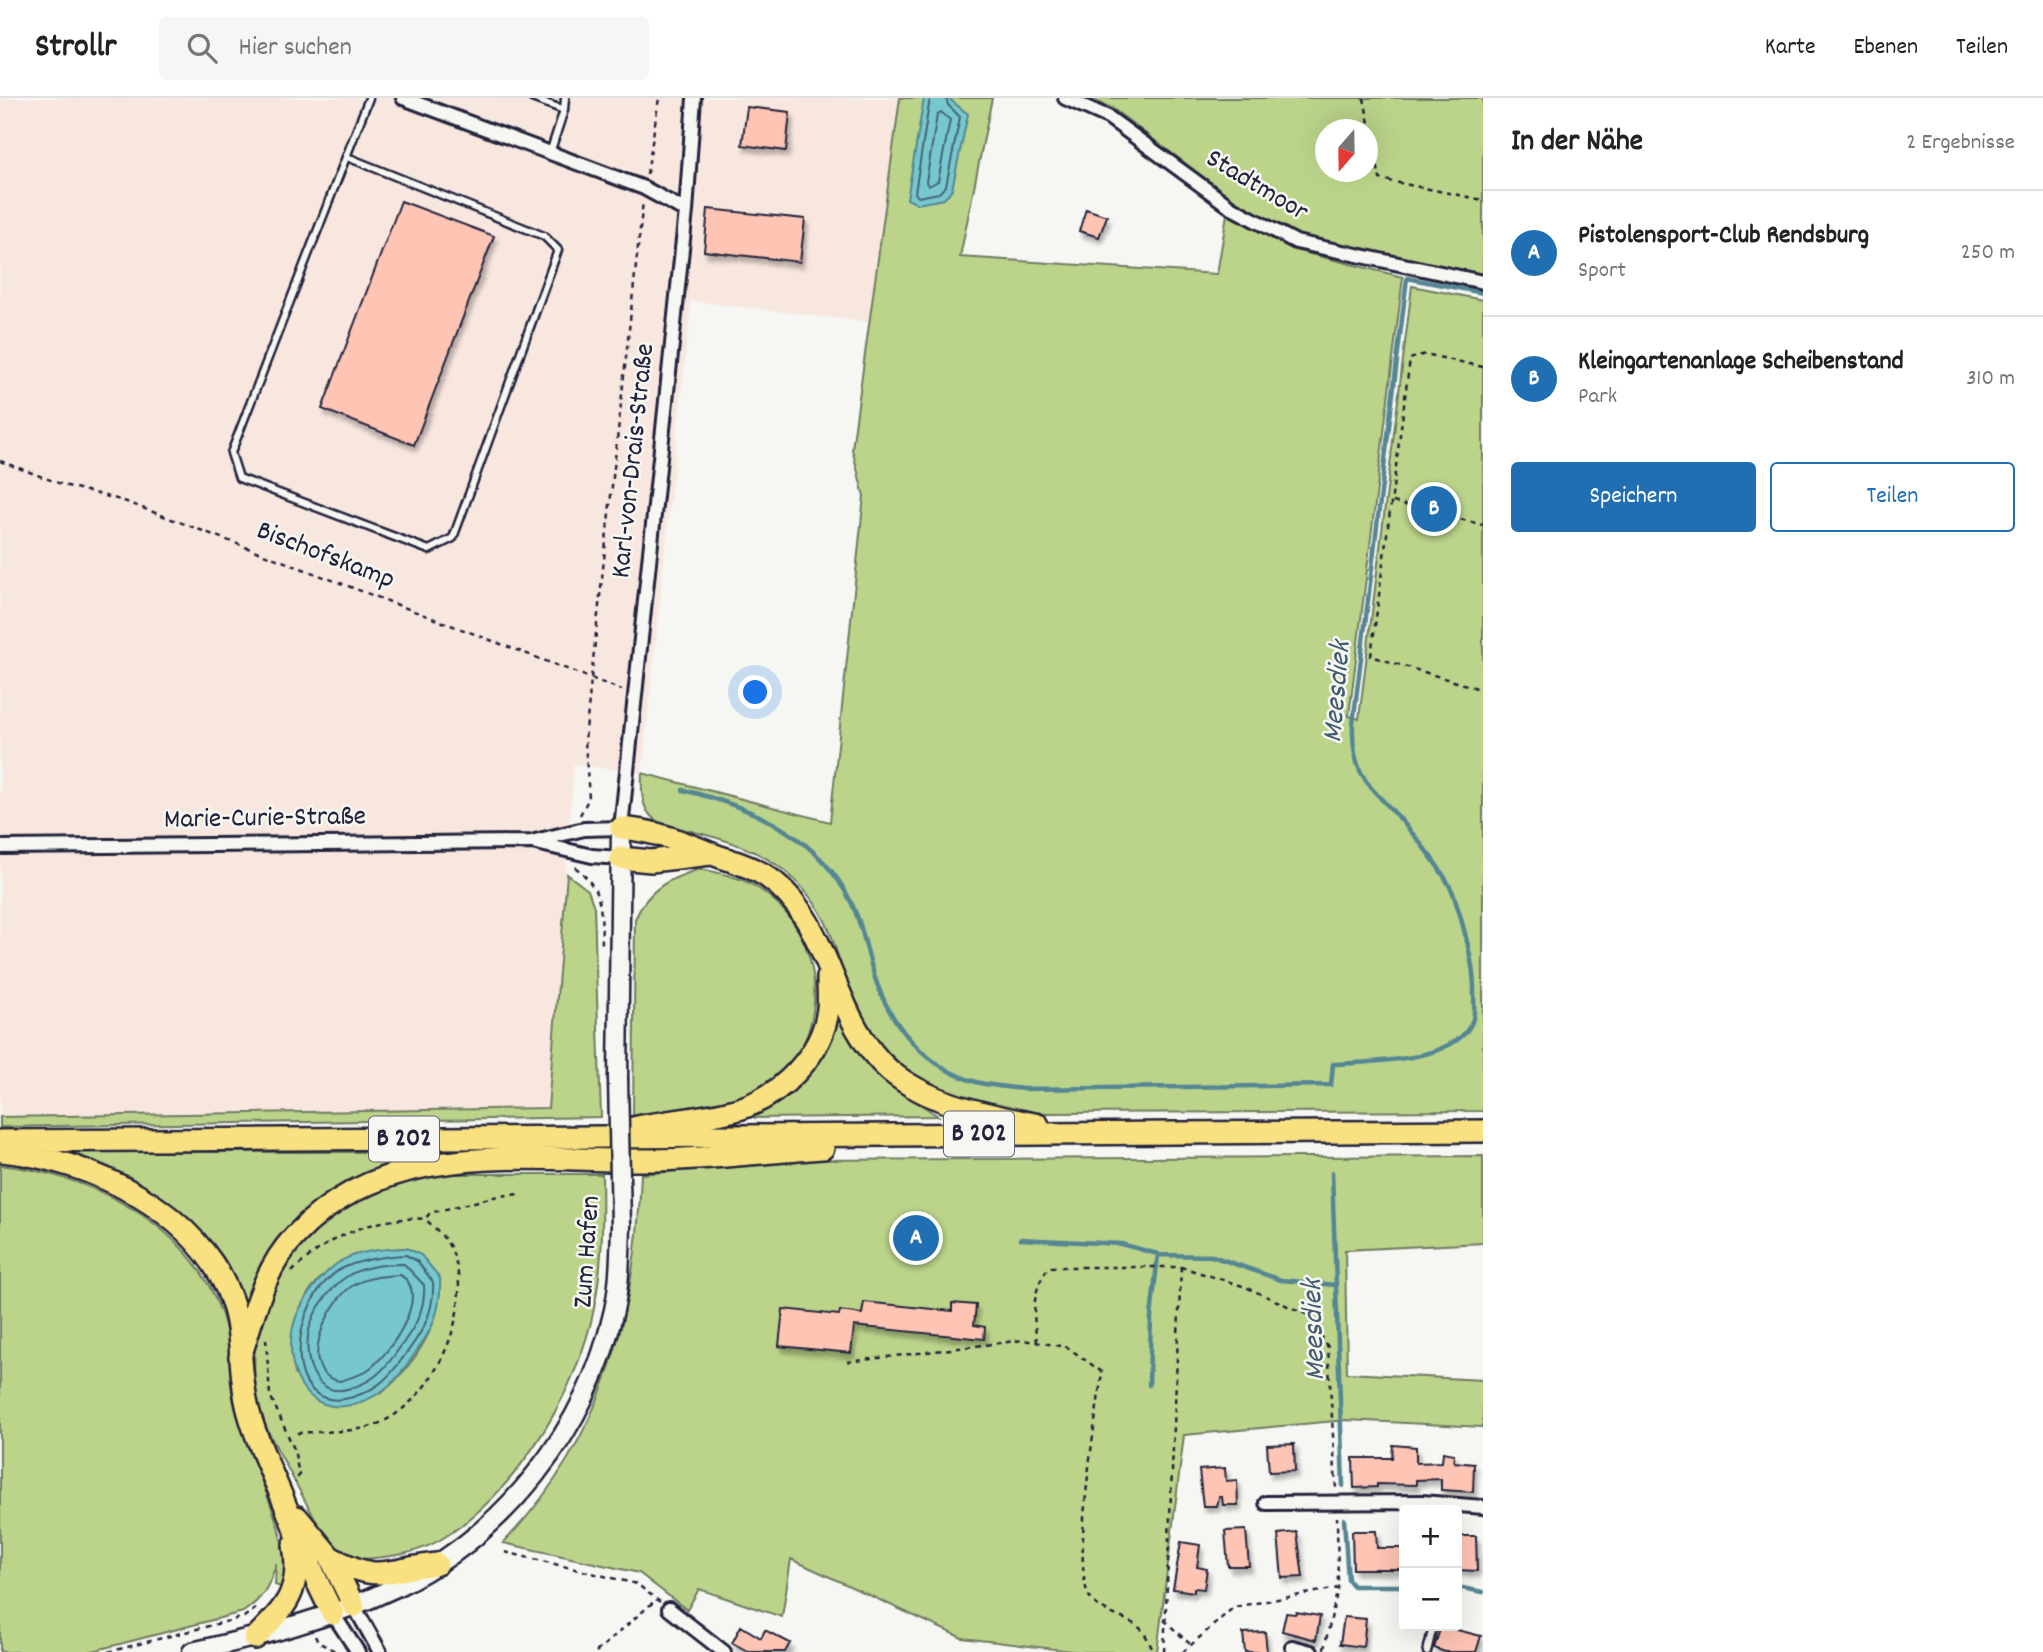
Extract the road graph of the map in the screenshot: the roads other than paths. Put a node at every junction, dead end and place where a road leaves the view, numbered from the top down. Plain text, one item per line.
1 (369, 98) edge
2 (403, 98) edge
3 (532, 98) edge
4 (565, 98) edge
5 (694, 98) edge
6 (1065, 98) edge
7 (564, 110) junction
8 (550, 153) junction
9 (347, 157) junction
10 (686, 211) junction
11 (1483, 282) edge
12 (621, 828) junction
13 (531, 842) junction
14 (0, 847) edge
15 (713, 854) junction
16 (620, 858) junction
17 (828, 971) junction
18 (1483, 1130) edge
19 (1078, 1133) junction
20 (870, 1134) junction
21 (586, 1138) junction
22 (0, 1141) edge
23 (0, 1151) edge
24 (240, 1357) junction
25 (288, 1493) junction
26 (1266, 1503) dead end
27 (1483, 1507) edge
28 (295, 1532) junction
29 (330, 1557) junction
30 (436, 1564) junction
31 (354, 1605) junction
32 (669, 1609) dead end
33 (333, 1614) junction
34 (1432, 1631) edge
35 (255, 1638) junction
36 (1292, 1647) dead end
37 (192, 1652) edge
38 (358, 1652) edge
39 (380, 1652) edge
40 (724, 1652) edge
41 (1311, 1652) edge
42 (1427, 1652) edge

1 - 9 lane
2 - 8 street
3 - 7 lane
4 - 7 lane
5 - 10 street, Karl-von-Drais-Straße
6 - 11 street, Stadtmoor
7 - 8 lane
8 - 10 street
9 - 9 lane
10 - 12 street, Karl-von-Drais-Straße
12 - 13 street, Marie-Curie-Straße
12 - 15 highway
12 - 16 main road, Zum Hafen
13 - 14 street, Marie-Curie-Straße
13 - 16 street, Marie-Curie-Straße
15 - 16 highway
15 - 17 highway
16 - 30 main road, Zum Hafen, bridge
17 - 19 highway
17 - 21 highway
18 - 19 highway, B 202
19 - 20 highway, B 202
20 - 21 highway, B 202
20 - 24 highway
21 - 22 highway, B 202
23 - 24 highway
24 - 25 highway
25 - 28 highway
25 - 29 highway
26 - 27 street
28 - 33 highway
28 - 35 highway
29 - 30 highway
29 - 31 highway
30 - 31 main road, Zum Hafen
31 - 33 main road, Zum Hafen
31 - 39 street
32 - 40 street
33 - 35 main road, Zum Hafen
33 - 38 street
34 - 42 lane
35 - 37 main road, Zum Hafen
36 - 41 street

